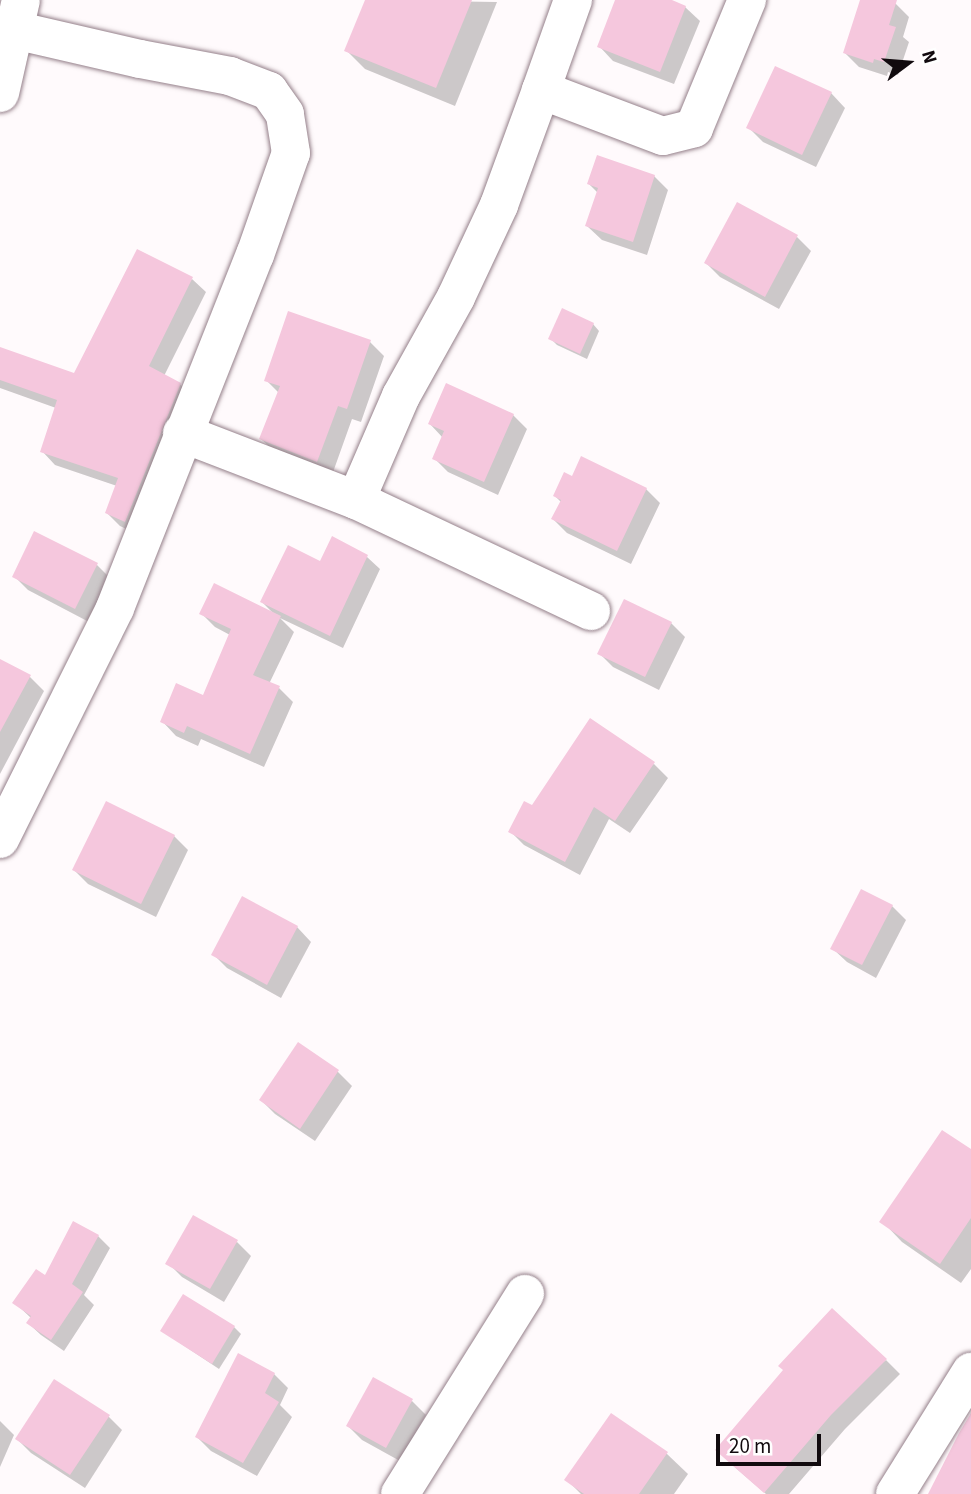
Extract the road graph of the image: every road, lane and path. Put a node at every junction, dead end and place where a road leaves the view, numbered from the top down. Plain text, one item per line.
1 (573, 0) edge
2 (747, 0) edge
3 (17, 15) edge
4 (541, 90) junction
5 (0, 93) edge
6 (182, 433) junction
7 (356, 500) junction
8 (591, 611) dead end
9 (0, 839) edge
10 (525, 1294) dead end
11 (971, 1373) edge
12 (400, 1494) edge
13 (895, 1494) edge

1 - 4 street
2 - 4 street
3 - 5 street
3 - 6 street
4 - 7 street
6 - 7 street
6 - 9 street
7 - 8 street
10 - 12 street
11 - 13 street

